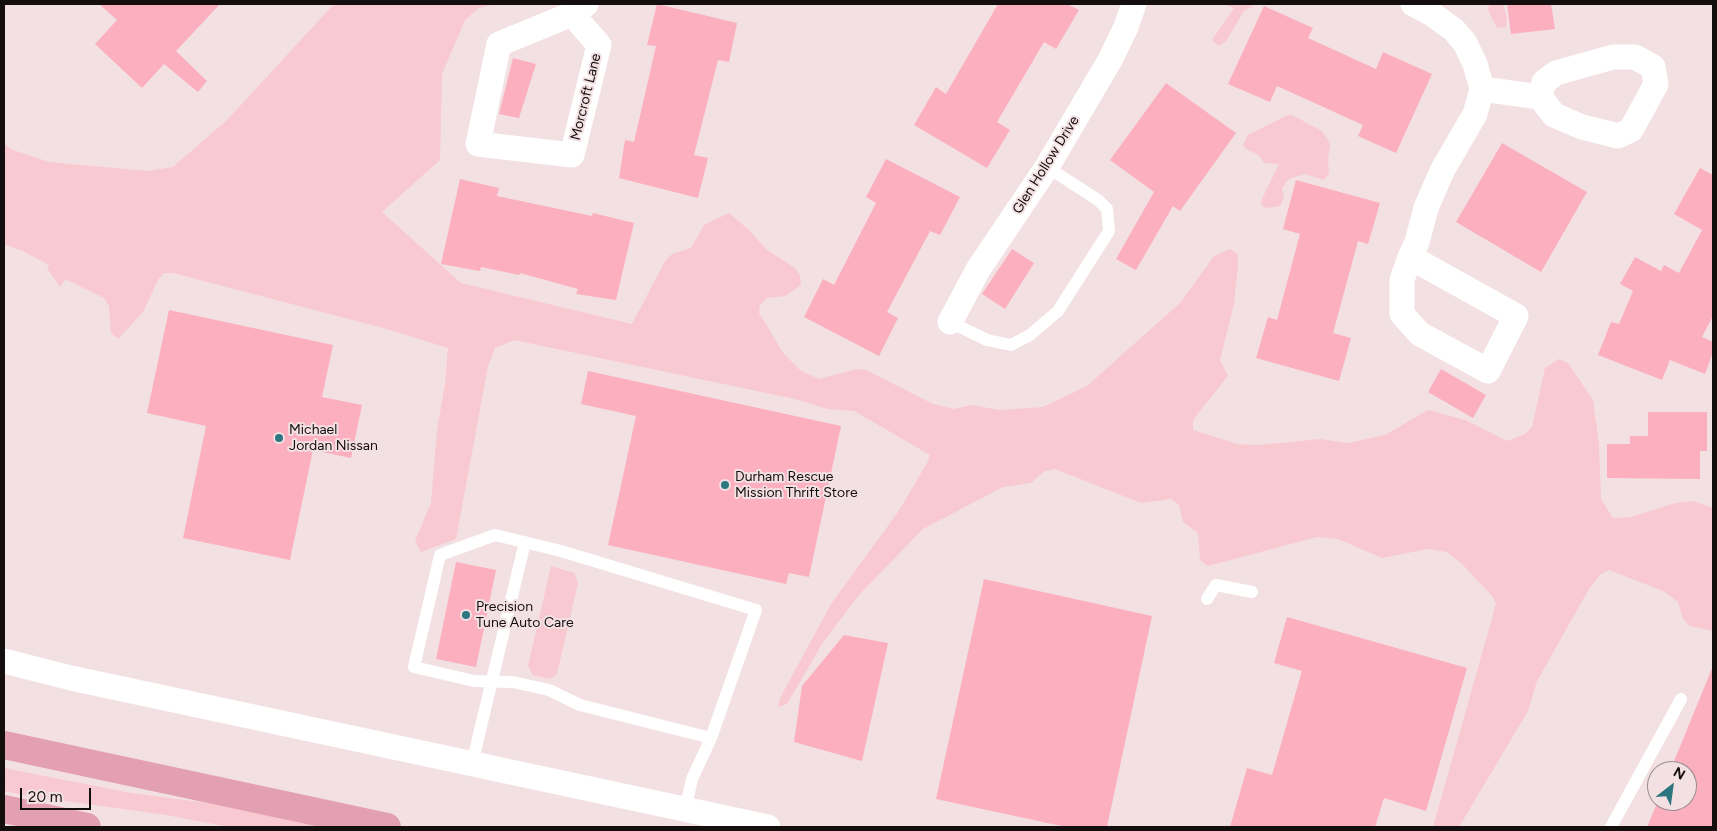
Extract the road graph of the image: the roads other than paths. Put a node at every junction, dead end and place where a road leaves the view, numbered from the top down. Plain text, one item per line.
1 (1134, 4) edge
2 (1413, 4) edge
3 (579, 9) edge
4 (1482, 89) junction
5 (1540, 97) dead end
6 (1047, 166) junction
7 (1410, 257) junction
8 (950, 322) joint
9 (525, 542) junction
10 (1252, 592) dead end
11 (1207, 600) dead end
12 (4, 660) edge
13 (491, 681) junction
14 (1681, 699) dead end
15 (711, 738) junction
16 (4, 745) edge
17 (472, 764) junction
18 (4, 809) edge
19 (685, 810) junction
20 (88, 827) edge
21 (387, 827) edge
22 (768, 827) edge
23 (1611, 827) edge

1 - 6 street, Glen Hollow Drive
2 - 4 street
3 - 3 street, Morcroft Lane
4 - 5 street
4 - 7 street
6 - 8 street, Glen Hollow Drive
6 - 8 lane
7 - 7 street
9 - 13 lane
9 - 13 lane
9 - 15 lane
10 - 11 lane
12 - 17 street
13 - 15 lane
13 - 17 lane
14 - 23 lane
15 - 19 lane
16 - 21 main road
17 - 19 street
18 - 20 main road
19 - 22 street

